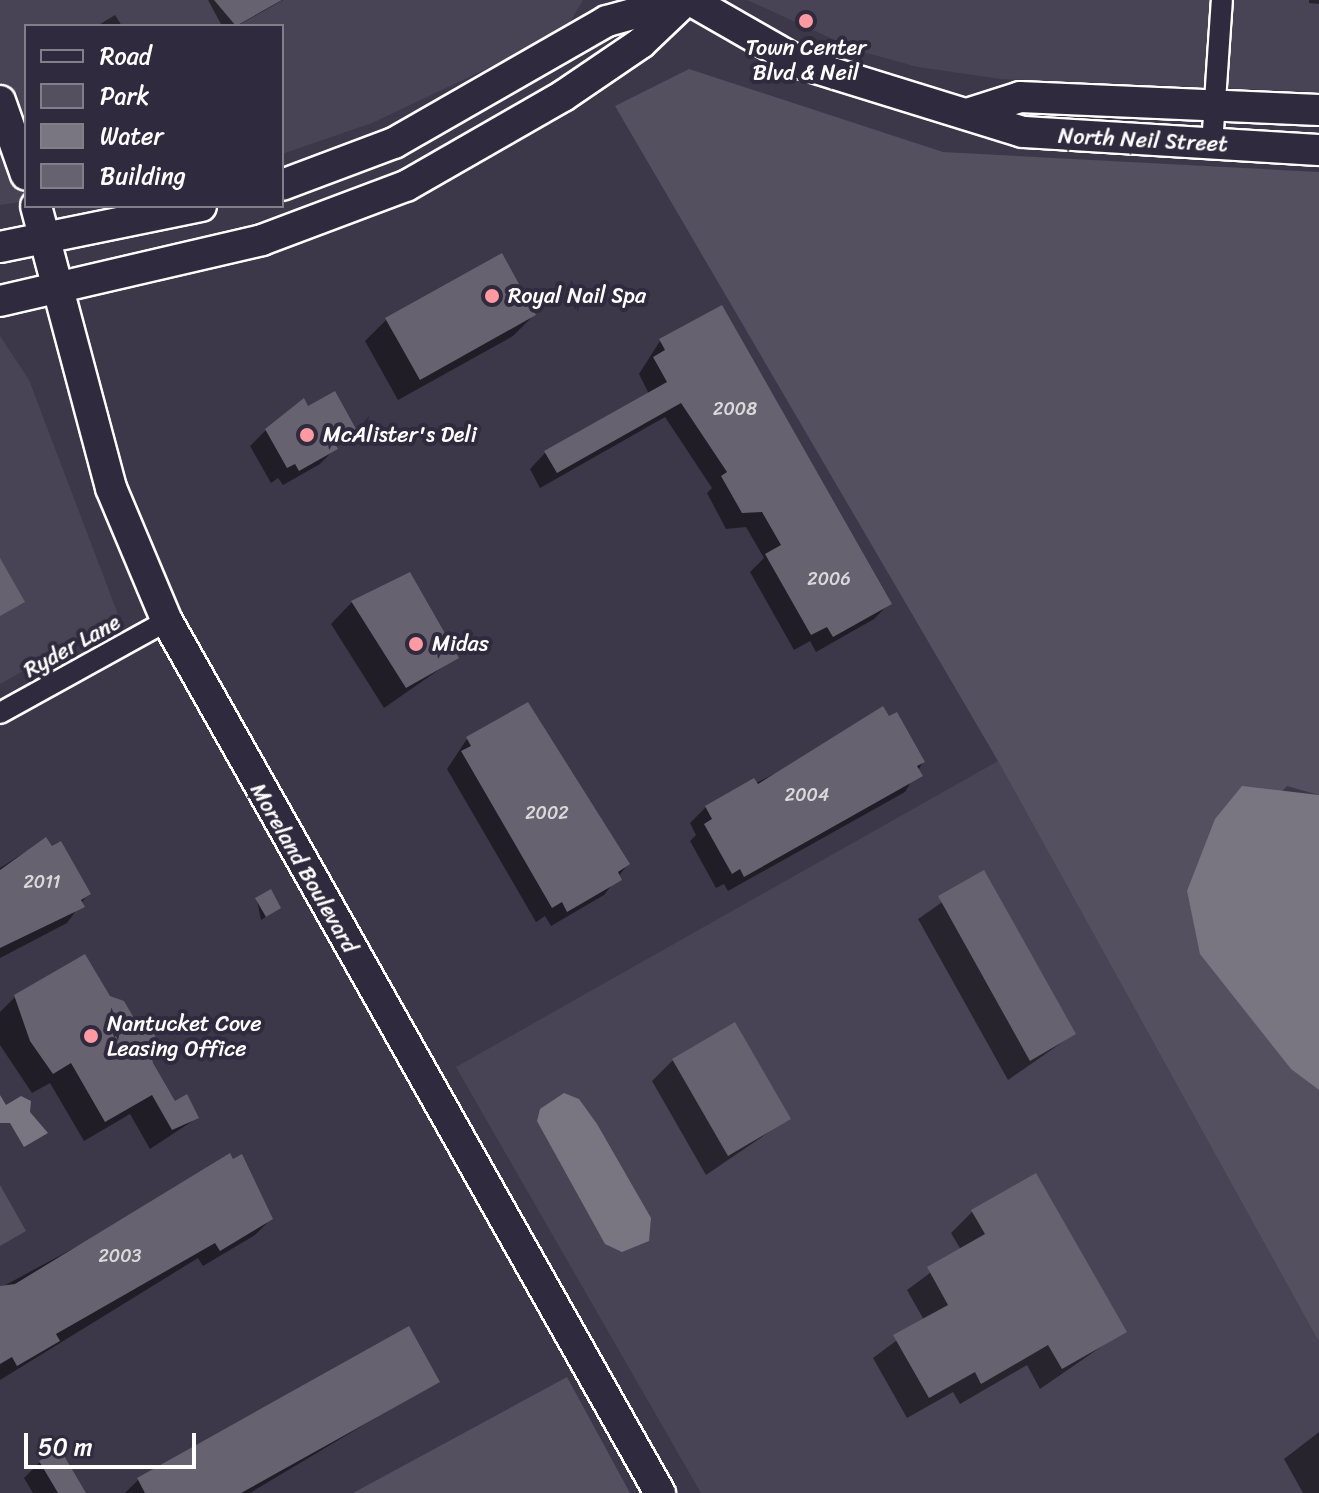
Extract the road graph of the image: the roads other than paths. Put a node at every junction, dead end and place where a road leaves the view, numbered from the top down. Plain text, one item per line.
1 (686, 0) edge
2 (1222, 0) edge
3 (0, 101) edge
4 (1213, 107) junction
5 (1319, 110) edge
6 (970, 113) junction
7 (1212, 145) junction
8 (1319, 150) edge
9 (24, 169) edge
10 (284, 184) edge
11 (37, 208) edge
12 (191, 208) edge
13 (45, 238) junction
14 (0, 247) edge
15 (56, 289) junction
16 (0, 301) edge
17 (167, 621) junction
18 (0, 713) edge
19 (660, 1493) edge

1 - 6 main road, North Neil Street
1 - 10 main road
1 - 15 main road
2 - 4 street
3 - 9 main road
4 - 5 main road, North Neil Street
4 - 6 main road, North Neil Street
4 - 7 street
6 - 7 main road, North Neil Street
7 - 8 main road, North Neil Street
11 - 13 main road, Moreland Boulevard
12 - 13 main road
13 - 14 main road
13 - 15 main road, Moreland Boulevard
15 - 16 main road
15 - 17 main road, Moreland Boulevard
17 - 18 street, Ryder Lane
17 - 19 main road, Moreland Boulevard

